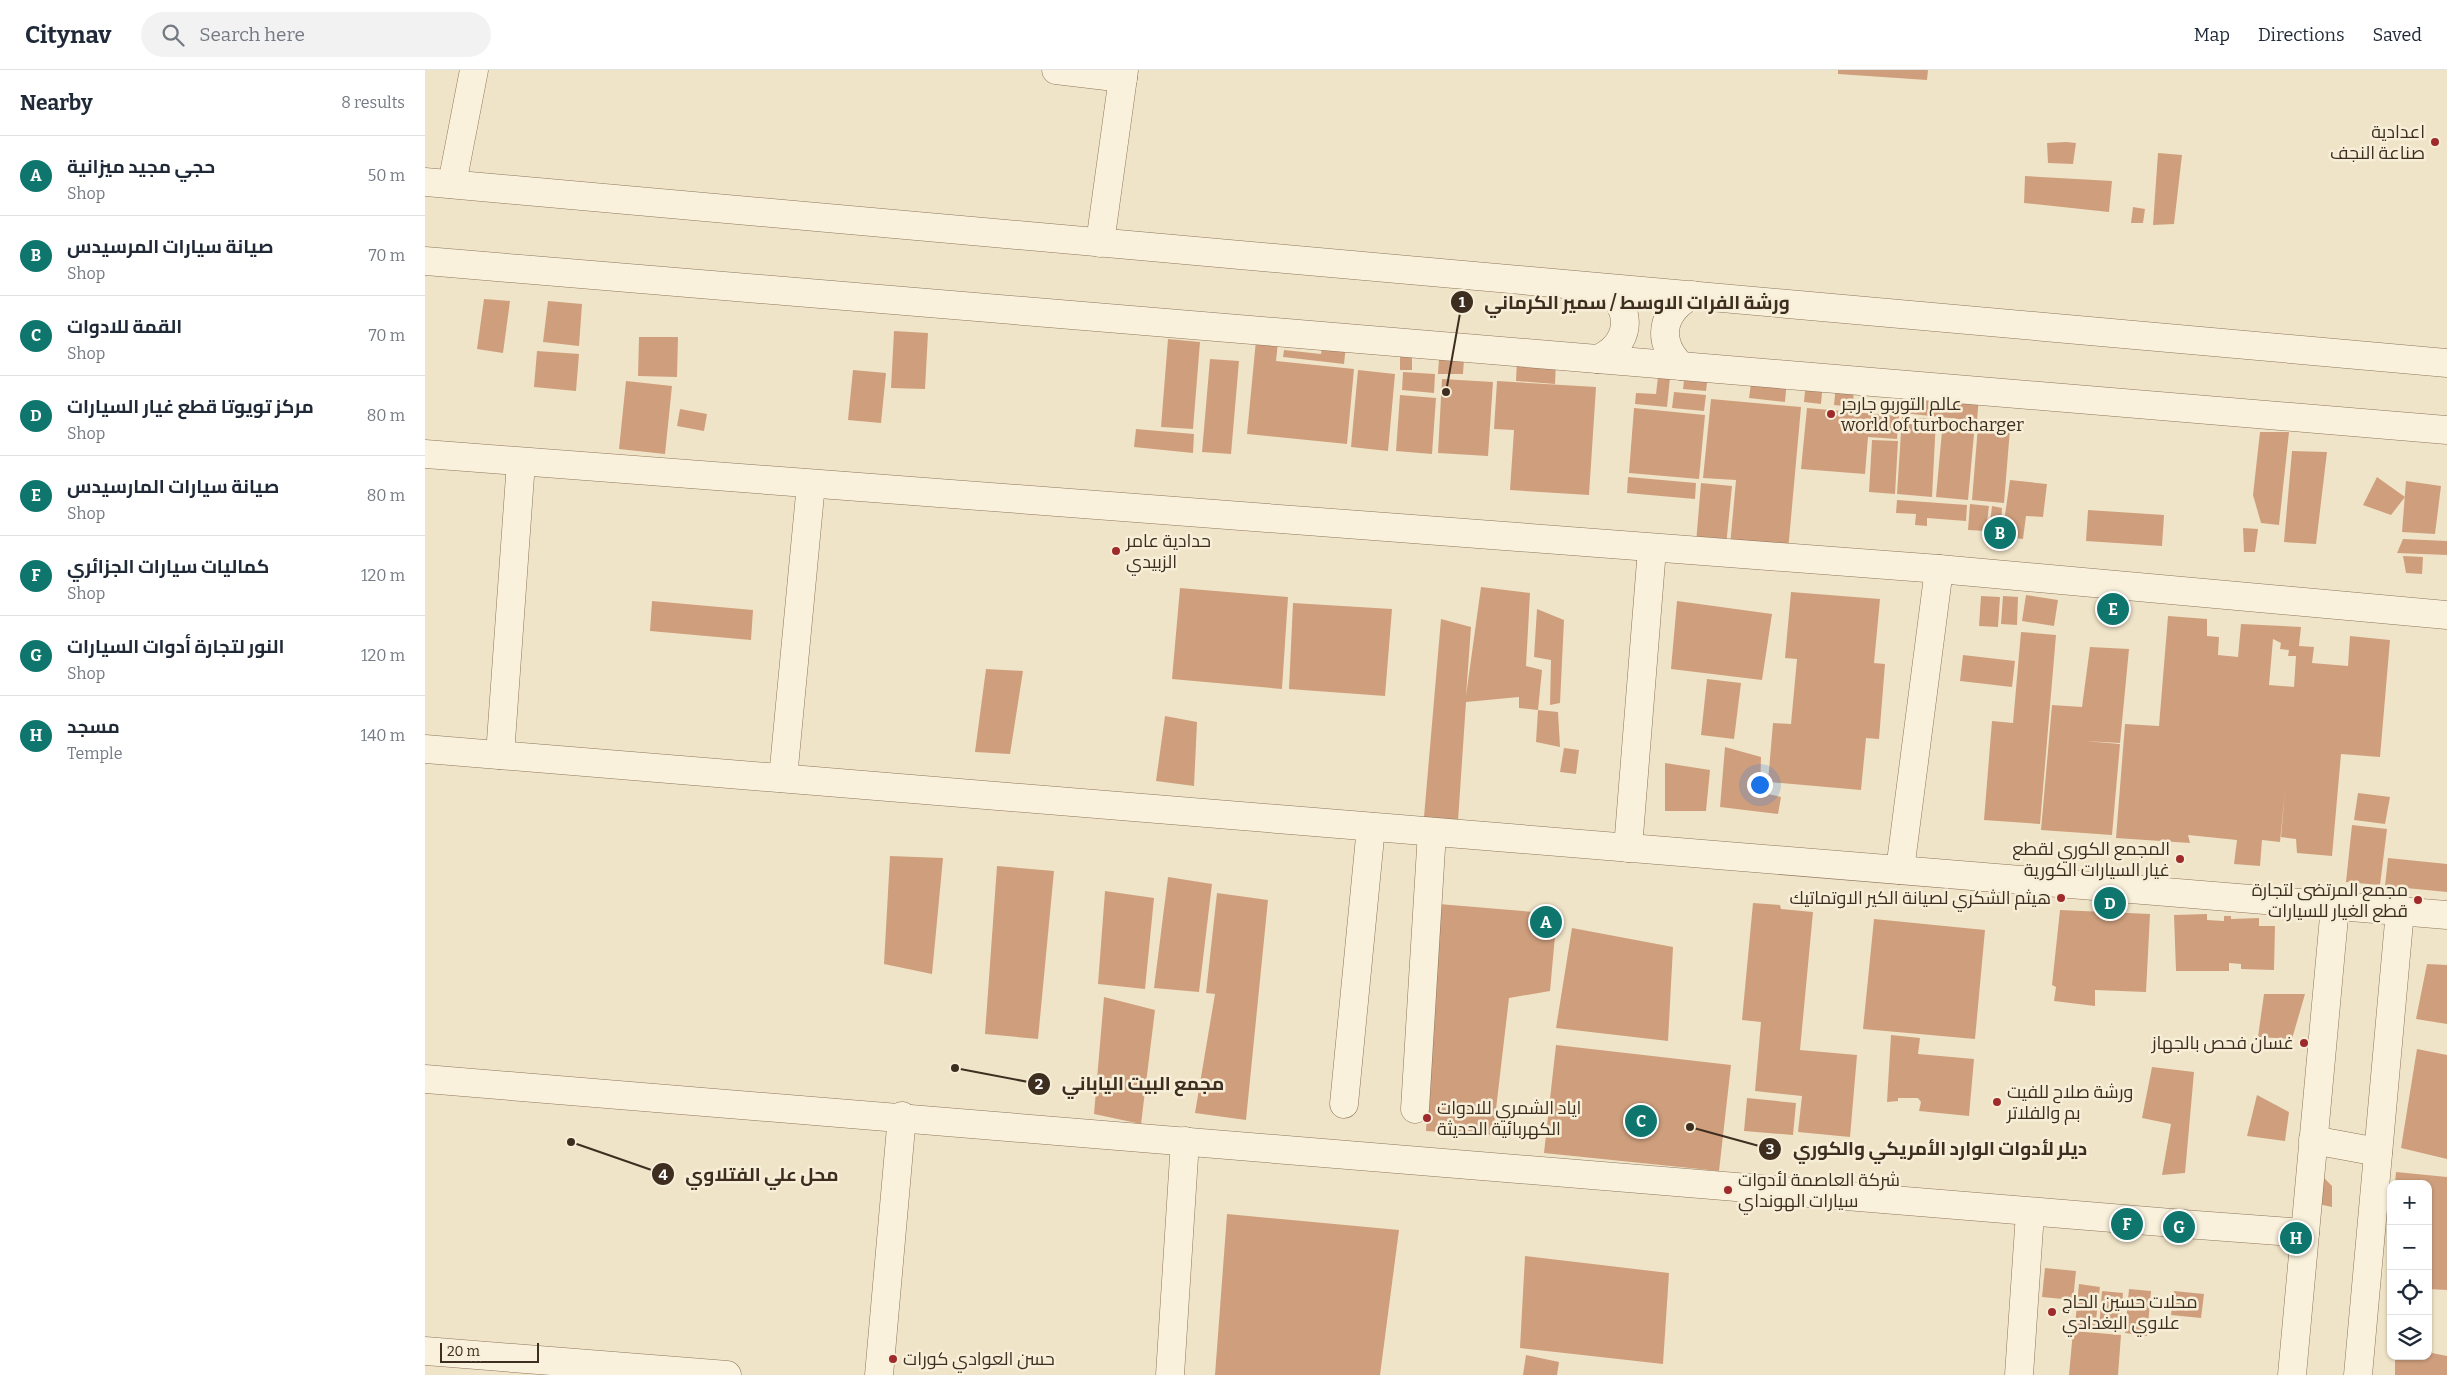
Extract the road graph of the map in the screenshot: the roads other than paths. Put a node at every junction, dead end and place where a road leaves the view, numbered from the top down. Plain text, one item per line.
1 (474, 70) edge
2 (1056, 70) edge
3 (1124, 74) edge
4 (425, 182) edge
5 (452, 184) junction
6 (1100, 243) junction
7 (425, 261) edge
8 (1607, 289) junction
9 (1692, 295) junction
10 (1598, 359) junction
11 (2447, 363) edge
12 (1681, 366) junction
13 (2447, 430) edge
14 (425, 454) edge
15 (521, 462) junction
16 (811, 484) junction
17 (1652, 549) junction
18 (1939, 569) junction
19 (2447, 615) edge
20 (425, 749) edge
21 (500, 755) junction
22 (783, 778) junction
23 (1371, 827) junction
24 (1432, 832) junction
25 (1628, 848) junction
26 (1900, 870) junction
27 (2335, 906) junction
28 (2400, 912) junction
29 (2447, 915) edge
30 (425, 1078) edge
31 (1344, 1104) dead end
32 (1415, 1109) dead end
33 (902, 1116) junction
34 (1185, 1140) junction
35 (2313, 1140) junction
36 (2378, 1152) junction
37 (2030, 1213) junction
38 (2305, 1233) junction
39 (425, 1351) edge
40 (727, 1375) edge
41 (879, 1375) edge
42 (1170, 1375) edge
43 (2019, 1375) edge
44 (2292, 1375) edge
45 (2358, 1375) edge

1 - 5 street
2 - 3 street
3 - 6 street
4 - 5 street
5 - 6 street
6 - 8 street
7 - 10 street
8 - 9 street
8 - 10 street
9 - 11 street
9 - 12 street
10 - 12 street
12 - 13 street
14 - 15 street
15 - 16 street
15 - 21 street
16 - 17 street
16 - 22 street
17 - 18 street
17 - 25 street
18 - 19 street
18 - 26 street
20 - 21 street
21 - 22 street
22 - 23 street
23 - 24 street
23 - 31 street
24 - 25 street
24 - 32 street
25 - 26 street
26 - 27 street
27 - 28 street
27 - 35 street
28 - 29 street
28 - 36 street
30 - 33 street
33 - 34 street
33 - 41 street
34 - 37 street
34 - 42 street
35 - 36 street
35 - 38 street
36 - 45 street
37 - 38 street
37 - 43 street
38 - 44 street
39 - 40 street

